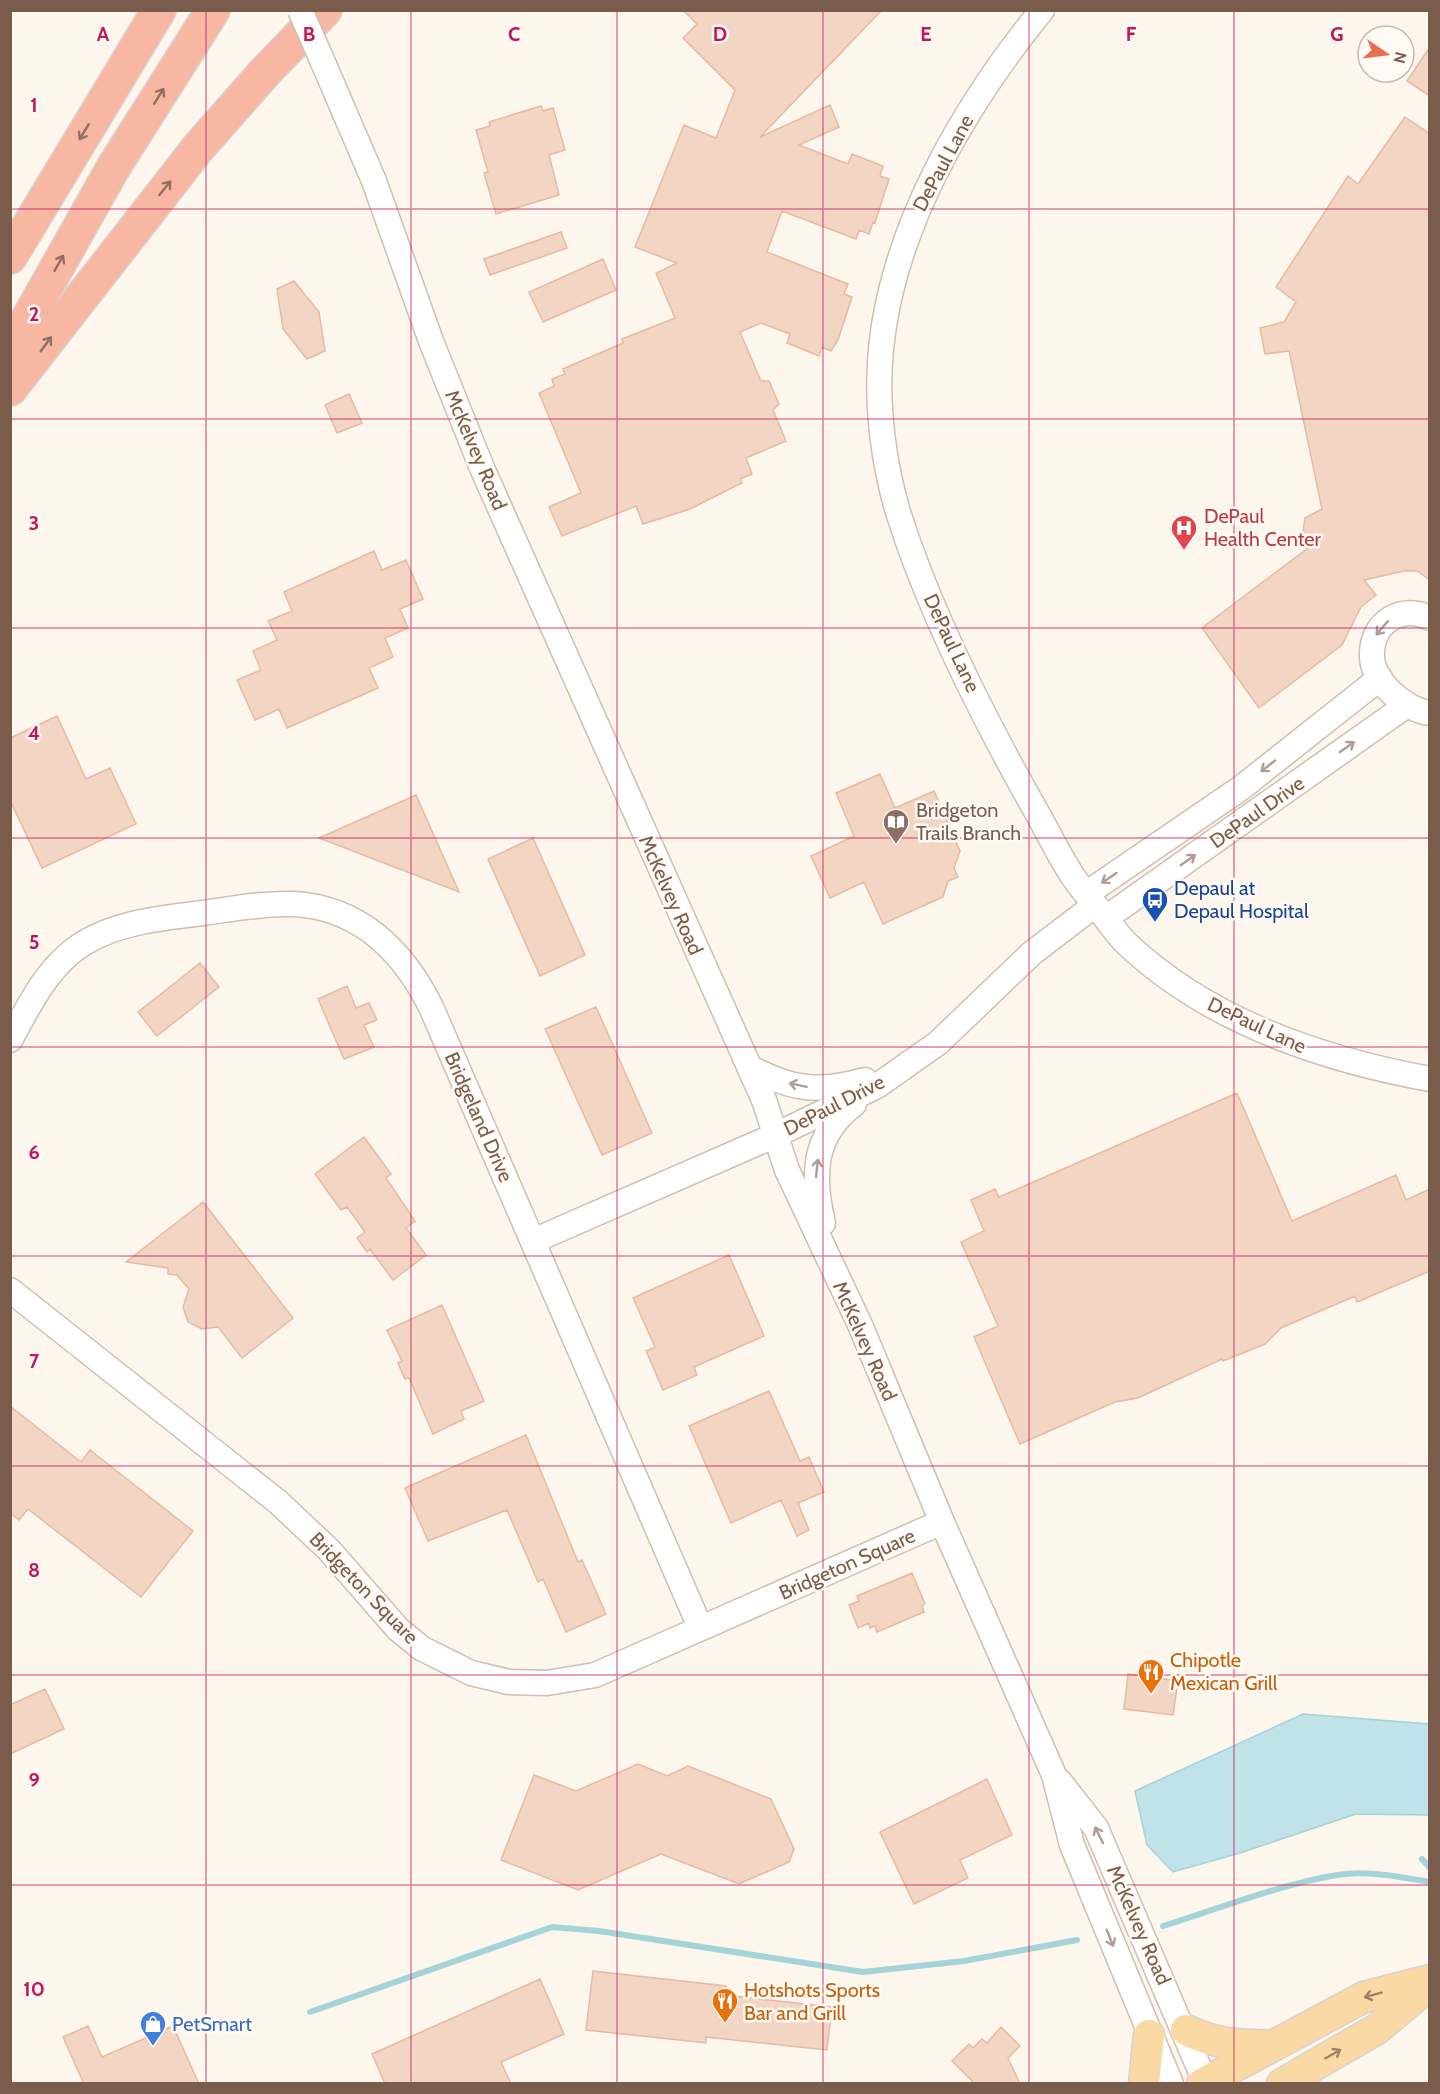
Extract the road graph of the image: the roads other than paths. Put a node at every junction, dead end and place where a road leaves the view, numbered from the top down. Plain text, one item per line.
1 (159, 10) edge
2 (213, 10) edge
3 (300, 10) edge
4 (325, 10) edge
5 (1042, 10) edge
6 (10, 257) edge
7 (10, 351) edge
8 (10, 389) edge
9 (1430, 618) edge
10 (1380, 678) junction
11 (1418, 709) edge
12 (1096, 906) junction
13 (10, 1040) edge
14 (749, 1067) junction
15 (887, 1079) junction
16 (1430, 1079) edge
17 (776, 1135) junction
18 (533, 1241) junction
19 (833, 1267) junction
20 (10, 1290) edge
21 (942, 1522) junction
22 (700, 1627) junction
23 (1054, 1775) junction
24 (1430, 1982) edge
25 (1186, 2030) junction
26 (1149, 2035) junction
27 (1276, 2044) junction
28 (1205, 2083) edge
29 (1144, 2084) edge
30 (1171, 2084) edge
31 (1282, 2084) edge

1 -> 6 highway
7 -> 2 highway
3 - 14 street, McKelvey Road, bridge
8 -> 4 highway
5 - 12 street, DePaul Lane
9 -> 10 street, DePaul Drive
10 - 11 street, DePaul Drive
10 -> 12 street, DePaul Drive
12 -> 11 street, DePaul Drive
12 - 15 street, DePaul Drive
12 - 16 street, DePaul Lane
13 - 18 street, Bridgeland Drive
15 -> 14 street
14 - 17 street, McKelvey Road
15 - 17 street, DePaul Drive
19 -> 15 street
17 - 18 street, DePaul Drive
17 - 19 street, McKelvey Road
18 - 22 street, Bridgeland Drive
19 - 21 street, McKelvey Road
20 - 22 street, Bridgeton Square
21 - 22 street, Bridgeton Square
21 - 23 street, McKelvey Road
25 -> 23 street, McKelvey Road
23 -> 26 street, McKelvey Road
24 -> 27 main road
31 -> 24 main road
25 - 27 main road
25 - 28 street, McKelvey Road
26 - 29 main road
26 - 30 street, McKelvey Road
27 - 28 main road

